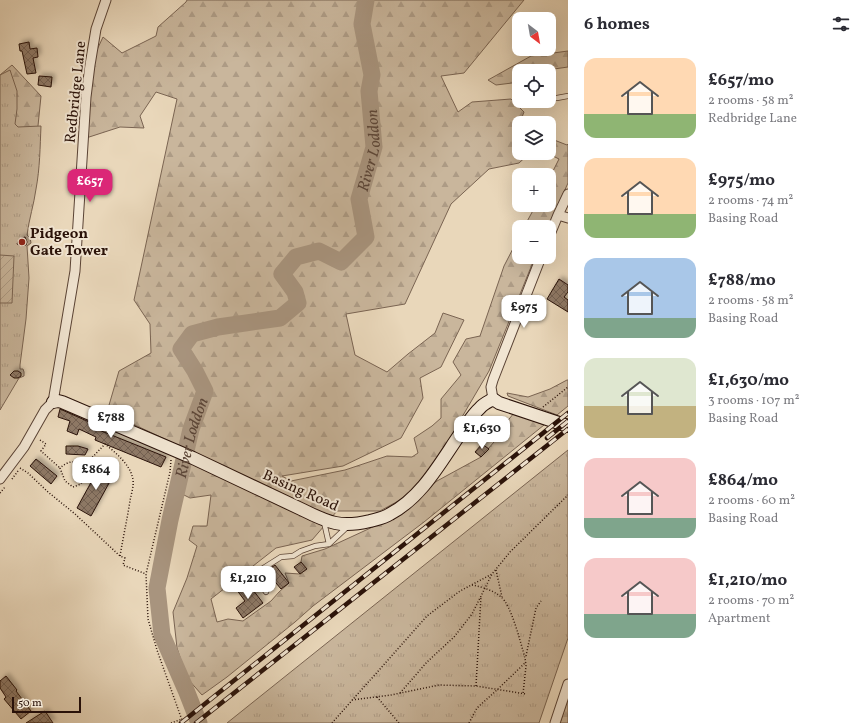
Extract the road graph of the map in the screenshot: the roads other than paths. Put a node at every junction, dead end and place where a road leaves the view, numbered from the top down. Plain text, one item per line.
1 (106, 0) edge
2 (568, 96) edge
3 (557, 98) dead end
4 (568, 194) edge
5 (558, 215) junction
6 (568, 218) edge
7 (556, 220) edge
8 (538, 264) edge
9 (492, 399) junction
10 (53, 402) junction
11 (568, 426) edge
12 (3, 483) edge
13 (324, 520) junction
14 (349, 524) junction
15 (329, 544) junction
16 (266, 592) dead end
17 (568, 684) edge
18 (555, 723) edge

1 - 10 street, Redbridge Lane
2 - 3 lane
4 - 5 street
5 - 6 street
5 - 7 street
8 - 9 street
9 - 11 street
9 - 14 street, Basing Road
10 - 12 street
10 - 13 street, Basing Road
13 - 14 street, Basing Road
13 - 15 lane
14 - 15 lane
15 - 16 lane
17 - 18 street

